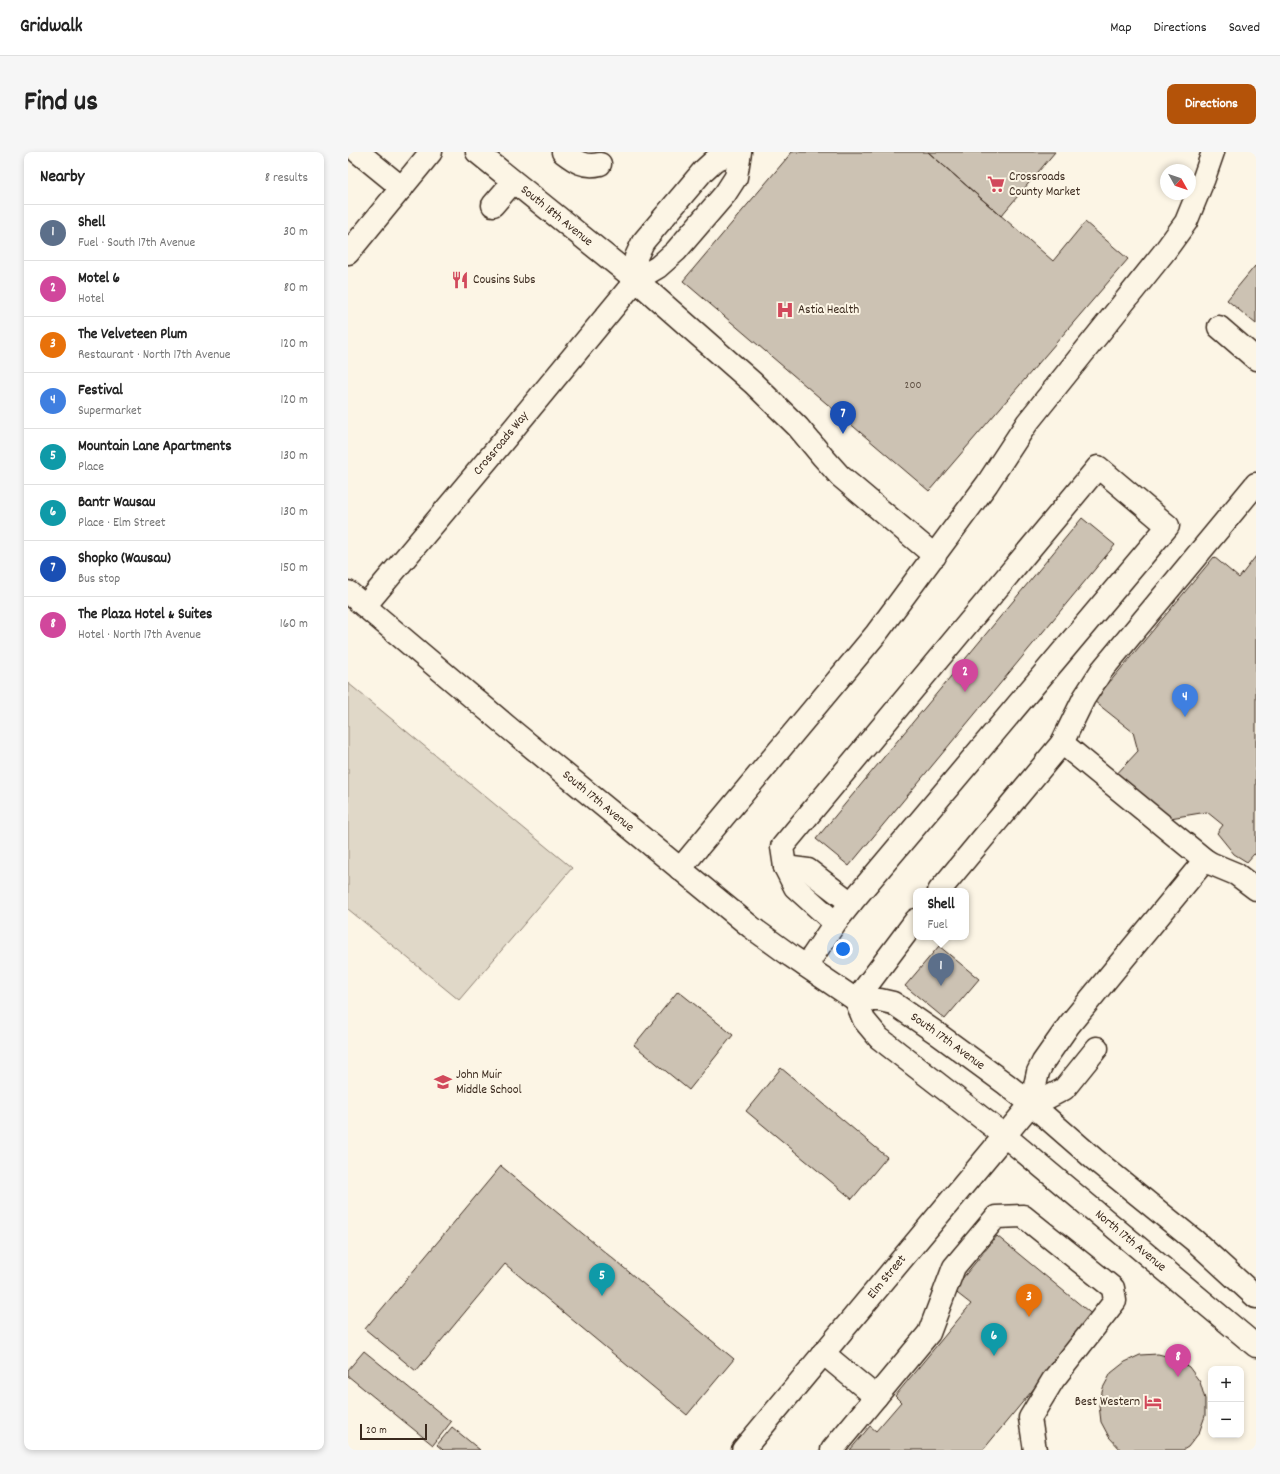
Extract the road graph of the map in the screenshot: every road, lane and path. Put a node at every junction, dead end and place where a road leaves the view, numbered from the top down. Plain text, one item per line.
1 (358, 152) edge
2 (431, 152) edge
3 (477, 152) edge
4 (563, 152) edge
5 (735, 152) edge
6 (740, 152) edge
7 (1213, 152) edge
8 (600, 164) dead end
9 (513, 182) junction
10 (402, 188) junction
11 (493, 206) dead end
12 (348, 253) edge
13 (636, 280) junction
14 (1220, 327) dead end
15 (1256, 359) edge
16 (1256, 484) edge
17 (935, 556) junction
18 (348, 592) edge
19 (365, 606) junction
20 (1062, 743) junction
21 (1206, 860) junction
22 (785, 867) junction
23 (680, 869) junction
24 (941, 888) edge
25 (1256, 889) edge
26 (851, 903) junction
27 (835, 923) junction
28 (913, 924) edge
29 (806, 966) junction
30 (856, 1000) junction
31 (1097, 1048) dead end
32 (1030, 1104) junction
33 (1005, 1136) junction
34 (1256, 1297) edge
35 (1256, 1346) edge
36 (823, 1353) junction
37 (876, 1397) junction
38 (743, 1450) edge
39 (832, 1450) edge
40 (1035, 1450) edge

1 - 10 main road
2 - 10 main road
3 - 9 main road, South 18th Avenue
4 - 8 main road
5 - 13 main road
6 - 13 main road, Crossroads Way
7 - 17 main road
9 - 11 main road
9 - 13 main road, South 18th Avenue
10 - 12 main road
13 - 17 main road, South 18th Avenue
13 - 19 main road, Crossroads Way
14 - 15 main road
16 - 20 main road
17 - 23 main road
18 - 19 main road, South 17th Avenue
19 - 23 main road, South 17th Avenue
20 - 21 main road
20 - 24 main road
21 - 25 main road
21 - 32 main road
22 - 26 main road
22 - 26 main road
22 - 27 main road
23 - 29 main road, South 17th Avenue
26 - 27 main road
27 - 29 main road
28 - 30 main road
29 - 30 main road, South 17th Avenue
30 - 32 main road, South 17th Avenue
30 - 33 main road
31 - 32 main road
32 - 33 main road, Elm Street
32 - 34 main road
33 - 35 main road, North 17th Avenue
33 - 36 main road, Elm Street
36 - 37 main road
36 - 38 main road, Elm Street
37 - 39 main road
37 - 40 main road

